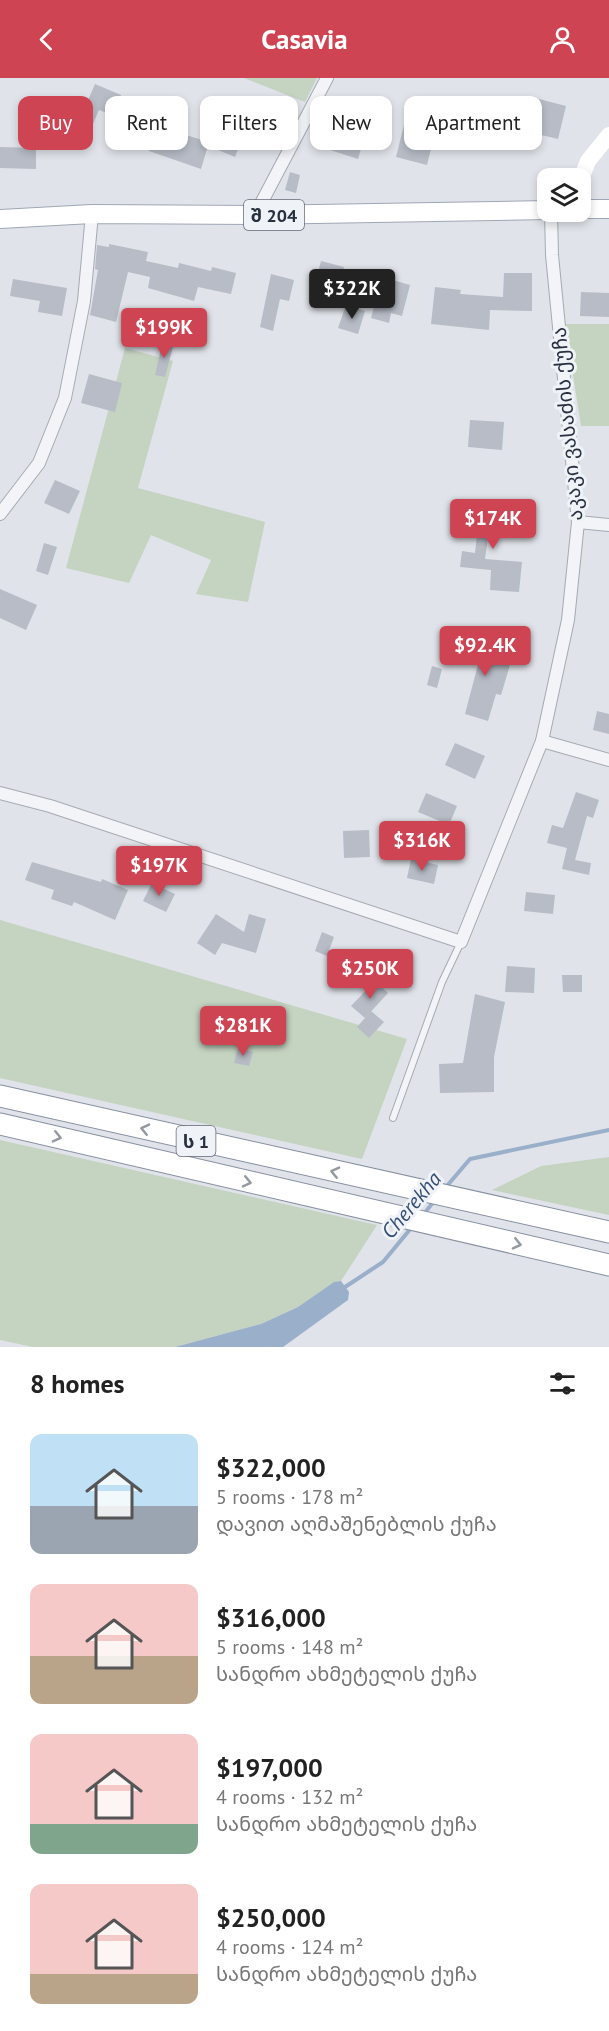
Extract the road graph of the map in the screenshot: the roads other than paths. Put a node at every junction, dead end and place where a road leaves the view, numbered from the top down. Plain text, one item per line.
1 (327, 78) edge
2 (609, 135) edge
3 (585, 168) edge
4 (591, 209) edge
5 (609, 209) edge
6 (537, 211) edge
7 (92, 214) junction
8 (255, 215) junction
9 (0, 219) edge
10 (550, 222) edge
11 (0, 514) edge
12 (578, 522) junction
13 (609, 525) edge
14 (542, 741) junction
15 (609, 760) edge
16 (0, 793) edge
17 (461, 942) junction
18 (0, 1096) edge
19 (393, 1118) dead end
20 (0, 1124) edge
21 (609, 1232) edge
22 (609, 1265) edge

1 - 8 street
2 - 3 street
4 - 5 main road
6 - 8 main road, შ 204
7 - 8 main road, შ 204
7 - 9 main road, შ 204
7 - 11 street
10 - 12 street, აკაკი ვასაძის ქუჩა
12 - 13 street
12 - 14 street, აკაკი ვასაძის ქუჩა
14 - 15 street
14 - 17 street, აკაკი ვასაძის ქუჩა
16 - 17 street
17 - 19 lane
21 -> 18 highway, ს 1
20 -> 22 highway, ს 1

